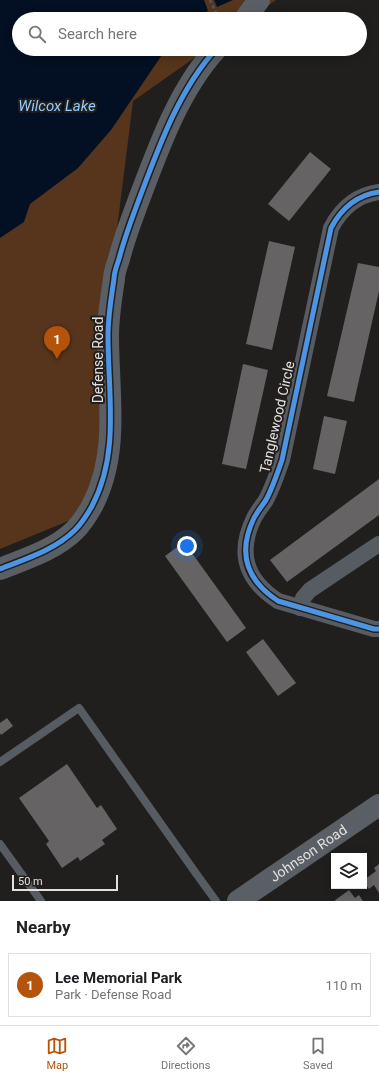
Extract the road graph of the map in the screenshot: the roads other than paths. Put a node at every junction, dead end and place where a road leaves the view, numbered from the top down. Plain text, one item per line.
1 (210, 56) edge
2 (379, 192) edge
3 (379, 544) edge
4 (0, 569) edge
5 (300, 608) junction
6 (379, 629) edge
7 (0, 762) edge
8 (379, 805) edge
9 (0, 844) edge
10 (41, 901) edge
11 (216, 901) edge
12 (238, 901) edge

1 - 4 street, Defense Road
2 - 5 street, Tanglewood Circle
3 - 5 street
5 - 6 street, Tanglewood Circle
7 - 11 lane
8 - 12 street, Johnson Road
9 - 10 lane

